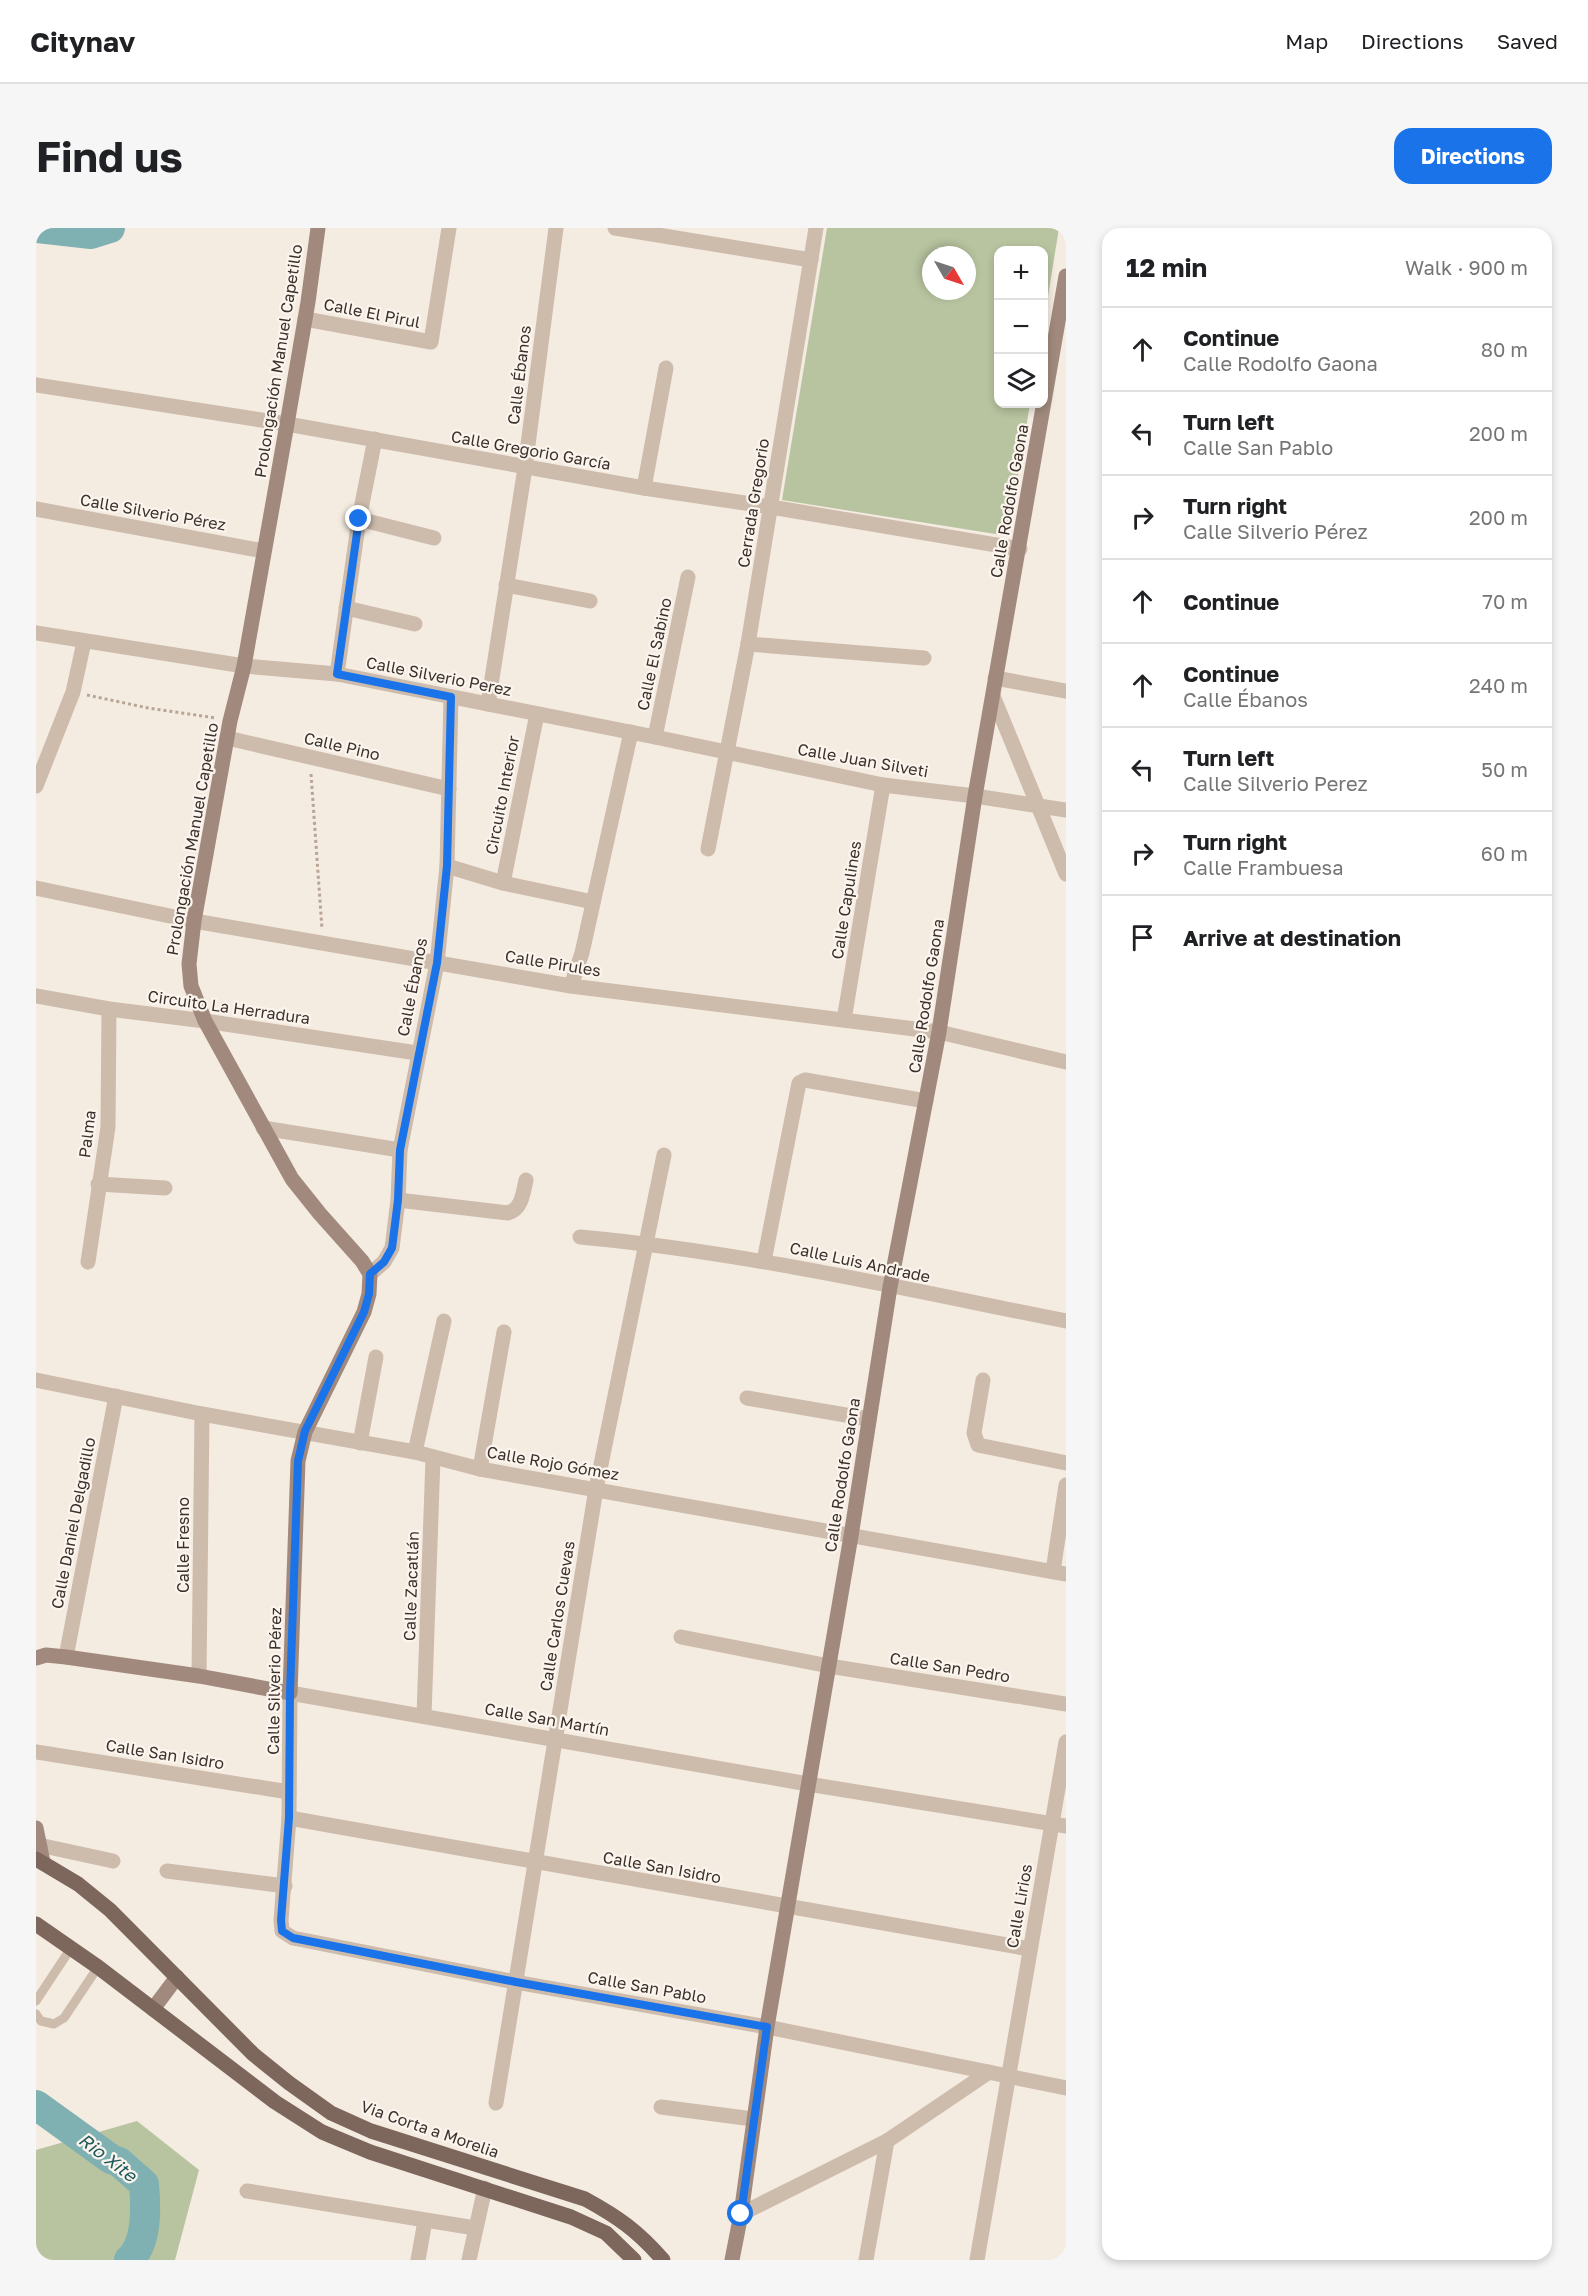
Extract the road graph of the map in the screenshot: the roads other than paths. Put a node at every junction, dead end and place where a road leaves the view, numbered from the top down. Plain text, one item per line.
1 (318, 228) edge
2 (449, 228) edge
3 (556, 228) edge
4 (615, 228) edge
5 (816, 228) edge
6 (811, 260) junction
7 (1066, 276) edge
8 (1064, 300) edge
9 (305, 319) junction
10 (666, 368) dead end
11 (36, 385) edge
12 (287, 424) junction
13 (375, 439) junction
14 (525, 468) junction
15 (644, 488) junction
16 (771, 507) junction
17 (36, 509) edge
18 (359, 519) junction
19 (434, 538) dead end
20 (1020, 549) junction
21 (264, 550) junction
22 (688, 577) dead end
23 (506, 585) junction
24 (590, 601) dead end
25 (346, 608) junction
26 (415, 624) dead end
27 (36, 633) edge
28 (84, 642) junction
29 (748, 644) junction
30 (924, 658) dead end
31 (244, 666) junction
32 (337, 674) junction
33 (995, 678) junction
34 (1066, 691) edge
35 (993, 696) junction
36 (451, 697) junction
37 (488, 704) junction
38 (537, 714) junction
39 (631, 732) junction
40 (655, 737) junction
41 (227, 738) junction
42 (725, 752) junction
43 (883, 785) junction
44 (36, 786) edge
45 (449, 789) junction
46 (975, 796) junction
47 (1036, 805) junction
48 (1066, 810) edge
49 (708, 849) dead end
50 (447, 866) junction
51 (1066, 874) edge
52 (503, 883) junction
53 (36, 888) edge
54 (593, 902) junction
55 (194, 921) junction
56 (437, 963) junction
57 (571, 986) junction
58 (36, 996) edge
59 (109, 1009) junction
60 (844, 1020) junction
61 (205, 1021) junction
62 (939, 1032) junction
63 (417, 1053) junction
64 (1066, 1062) edge
65 (926, 1101) junction
66 (263, 1128) junction
67 (400, 1150) junction
68 (664, 1155) dead end
69 (526, 1180) dead end
70 (98, 1184) junction
71 (165, 1188) dead end
72 (398, 1200) junction
73 (580, 1237) dead end
74 (646, 1243) junction
75 (764, 1260) junction
76 (88, 1262) dead end
77 (370, 1274) junction
78 (890, 1287) junction
79 (444, 1321) dead end
80 (1066, 1321) edge
81 (504, 1332) dead end
82 (376, 1357) dead end
83 (36, 1380) edge
84 (983, 1380) dead end
85 (116, 1396) junction
86 (747, 1398) dead end
87 (202, 1414) junction
88 (869, 1419) junction
89 (305, 1431) junction
90 (360, 1443) junction
91 (415, 1452) junction
92 (433, 1458) junction
93 (1066, 1463) edge
94 (480, 1468) junction
95 (1066, 1485) edge
96 (596, 1489) junction
97 (851, 1536) junction
98 (1059, 1572) edge
99 (681, 1637) dead end
100 (66, 1657) junction
101 (36, 1658) edge
102 (829, 1666) junction
103 (199, 1676) junction
104 (290, 1693) junction
105 (1066, 1704) edge
106 (424, 1716) junction
107 (556, 1738) junction
108 (1066, 1742) edge
109 (36, 1752) edge
110 (808, 1784) junction
111 (289, 1792) junction
112 (289, 1818) junction
113 (1059, 1825) edge
114 (36, 1828) edge
115 (39, 1855) edge
116 (113, 1861) dead end
117 (535, 1863) junction
118 (166, 1871) dead end
119 (285, 1886) junction
120 (788, 1906) junction
121 (36, 1924) edge
122 (282, 1931) joint
123 (70, 1948) junction
124 (1030, 1949) junction
125 (98, 1967) junction
126 (177, 1977) junction
127 (516, 1982) junction
128 (36, 2001) edge
129 (153, 2010) junction
130 (36, 2014) edge
131 (767, 2027) junction
132 (989, 2072) junction
133 (1008, 2076) junction
134 (1066, 2088) edge
135 (496, 2103) dead end
136 (661, 2107) dead end
137 (753, 2119) junction
138 (887, 2141) junction
139 (485, 2188) junction
140 (247, 2191) dead end
141 (741, 2214) junction
142 (425, 2221) junction
143 (476, 2228) junction
144 (418, 2260) edge
145 (469, 2260) edge
146 (634, 2260) edge
147 (663, 2260) edge
148 (732, 2260) edge
149 (866, 2260) edge
150 (977, 2260) edge

1 - 9 street, Prolongación Manuel Capetillo
2 - 9 street, Calle El Pirul
3 - 14 street, Calle Ébanos
4 - 6 street
5 - 6 street, Cerrada Gregorio
6 - 16 street, Cerrada Gregorio
7 - 8 street, Calle Rodolfo Gaona
8 - 20 street, Calle Rodolfo Gaona
9 - 12 street, Prolongación Manuel Capetillo
10 - 15 street
11 - 12 street, Calle Gregorio García
12 - 13 street, Calle Gregorio García
12 - 21 street, Prolongación Manuel Capetillo
13 - 14 street, Calle Gregorio García
13 - 18 street
14 - 15 street, Calle Gregorio García
14 - 23 street, Calle Ébanos
15 - 16 street, Calle Gregorio García
16 - 20 street, Calle Gregorio García
16 - 29 street, Cerrada Gregorio
17 - 21 street, Calle Silverio Pérez
18 - 19 street
18 - 25 street
20 - 33 street, Calle Rodolfo Gaona
21 - 31 street, Prolongación Manuel Capetillo
22 - 40 street, Calle El Sabino
23 - 24 street
23 - 37 street, Calle Ébanos
25 - 26 street
25 - 32 street
27 - 28 street, Calle Silverio Perez
28 - 31 street, Calle Silverio Perez
28 - 44 street
29 - 30 street
29 - 42 street, Cerrada Gregorio
31 - 32 street, Calle Silverio Perez
31 - 41 street, Prolongación Manuel Capetillo
32 - 36 street, Calle Silverio Perez
33 - 34 street
33 - 35 street, Calle Rodolfo Gaona
35 - 46 street, Calle Rodolfo Gaona
35 - 47 street, Calle Rodolfo Gaona
36 - 37 street, Calle Silverio Perez
36 - 45 street, Calle Ébanos
37 - 38 street, Calle Silverio Perez
38 - 39 street, Calle Silverio Perez
38 - 52 street, Circuito Interior
39 - 40 street, Calle Silverio Perez
39 - 54 street
40 - 42 street, Calle Juan Silveti
41 - 45 street, Calle Pino
41 - 55 street, Prolongación Manuel Capetillo
42 - 43 street, Calle Juan Silveti
42 - 49 street, Cerrada Gregorio
43 - 46 street, Calle Juan Silveti
43 - 60 street, Calle Capulines
45 - 50 street, Calle Ébanos
46 - 47 street, Calle Juan Silveti
46 - 62 street, Calle Rodolfo Gaona
47 - 48 street, Calle Juan Silveti
47 - 51 street, Calle Rodolfo Gaona
50 - 52 street
50 - 56 street, Calle Ébanos
52 - 54 street
53 - 55 street, Calle Pirules
54 - 57 street
55 - 56 street, Calle Pirules
55 - 61 street, Prolongación Manuel Capetillo
56 - 57 street, Calle Pirules
56 - 63 street, Calle Ébanos
57 - 60 street, Calle Pirules
58 - 59 street, Circuito La Herradura
59 - 61 street, Circuito La Herradura
59 - 70 street, Palma
60 - 62 street, Calle Pirules
61 - 63 street, Circuito La Herradura
61 - 66 street, Prolongación Manuel Capetillo
62 - 64 street, Calle Pirules
62 - 65 street, Calle Rodolfo Gaona
63 - 67 street, Calle Ébanos
65 - 75 street
65 - 78 street, Calle Rodolfo Gaona
66 - 67 street
66 - 77 street, Prolongación Manuel Capetillo
67 - 72 street, Calle Ébanos
68 - 74 street, Calle Carlos Cuevas
69 - 72 street
70 - 71 street
70 - 76 street, Palma
72 - 77 street, Calle Ébanos
73 - 74 street, Calle Luis Andrade
74 - 75 street, Calle Luis Andrade
74 - 96 street, Calle Carlos Cuevas
75 - 78 street, Calle Luis Andrade
77 - 89 street
78 - 80 street, Calle Luis Andrade
78 - 88 street, Calle Rodolfo Gaona
79 - 91 street
81 - 94 street
82 - 90 street
83 - 85 street, Calle Rojo Gómez
84 - 93 street
85 - 87 street, Calle Rojo Gómez
85 - 100 street, Calle Daniel Delgadillo
86 - 88 street
87 - 89 street, Calle Rojo Gómez
87 - 103 street, Calle Fresno
88 - 97 street, Calle Rodolfo Gaona
89 - 90 street, Calle Rojo Gómez
89 - 104 street, Calle Silverio Pérez
90 - 91 street, Calle Rojo Gómez
91 - 92 street, Calle Rojo Gómez
92 - 94 street, Calle Rojo Gómez
92 - 106 street, Calle Zacatlán
94 - 96 street, Calle Rojo Gómez
95 - 98 street
96 - 97 street, Calle Rojo Gómez
96 - 107 street, Calle Carlos Cuevas
97 - 98 street, Calle Rojo Gómez
97 - 102 street, Calle Rodolfo Gaona
99 - 102 street, Calle San Pedro
100 - 101 street, Calle San Martín
100 - 103 street, Calle San Martín
102 - 105 street, Calle San Pedro
102 - 110 street, Calle Rodolfo Gaona
103 - 104 street, Calle San Martín
104 - 106 street, Calle San Martín
104 - 111 street, Calle Silverio Pérez
106 - 107 street, Calle San Martín
107 - 110 street, Calle San Martín
107 - 117 street, Calle Carlos Cuevas
108 - 113 street, Calle Lirios
109 - 111 street, Calle San Isidro
110 - 113 street, Calle San Martín
110 - 120 street, Calle Rodolfo Gaona
111 - 112 street, Calle Silverio Pérez
112 - 117 street, Calle San Isidro
112 - 119 street, Calle Silverio Pérez
113 - 124 street, Calle Lirios
114 - 115 street
115 - 116 street
115 - 126 main road, Via Corta a Morelia
117 - 120 street, Calle San Isidro
117 - 127 street, Calle Carlos Cuevas
118 - 119 street
119 - 122 street, Calle Silverio Pérez
120 - 124 street, Calle San Isidro
120 - 131 street, Calle Rodolfo Gaona
121 - 123 main road
122 - 127 street, Calle San Pablo
123 - 125 main road
123 - 128 lane
124 - 133 street, Calle Lirios
125 - 129 main road
125 - 130 lane
126 - 129 street
126 - 147 main road, Via Corta a Morelia
127 - 131 street, Calle San Pablo
127 - 135 street, Calle Carlos Cuevas
129 - 139 main road
131 - 132 street, Calle San Pablo
131 - 137 street, Calle Rodolfo Gaona
132 - 133 street, Calle San Pablo
132 - 138 street
133 - 134 street, Calle San Pablo
133 - 150 street, Calle Lirios
136 - 137 street
137 - 141 street, Calle Rodolfo Gaona
138 - 141 street
138 - 149 street
139 - 143 street
139 - 146 main road
140 - 142 street
141 - 148 street, Calle Rodolfo Gaona
142 - 143 street
142 - 144 street
143 - 145 street

